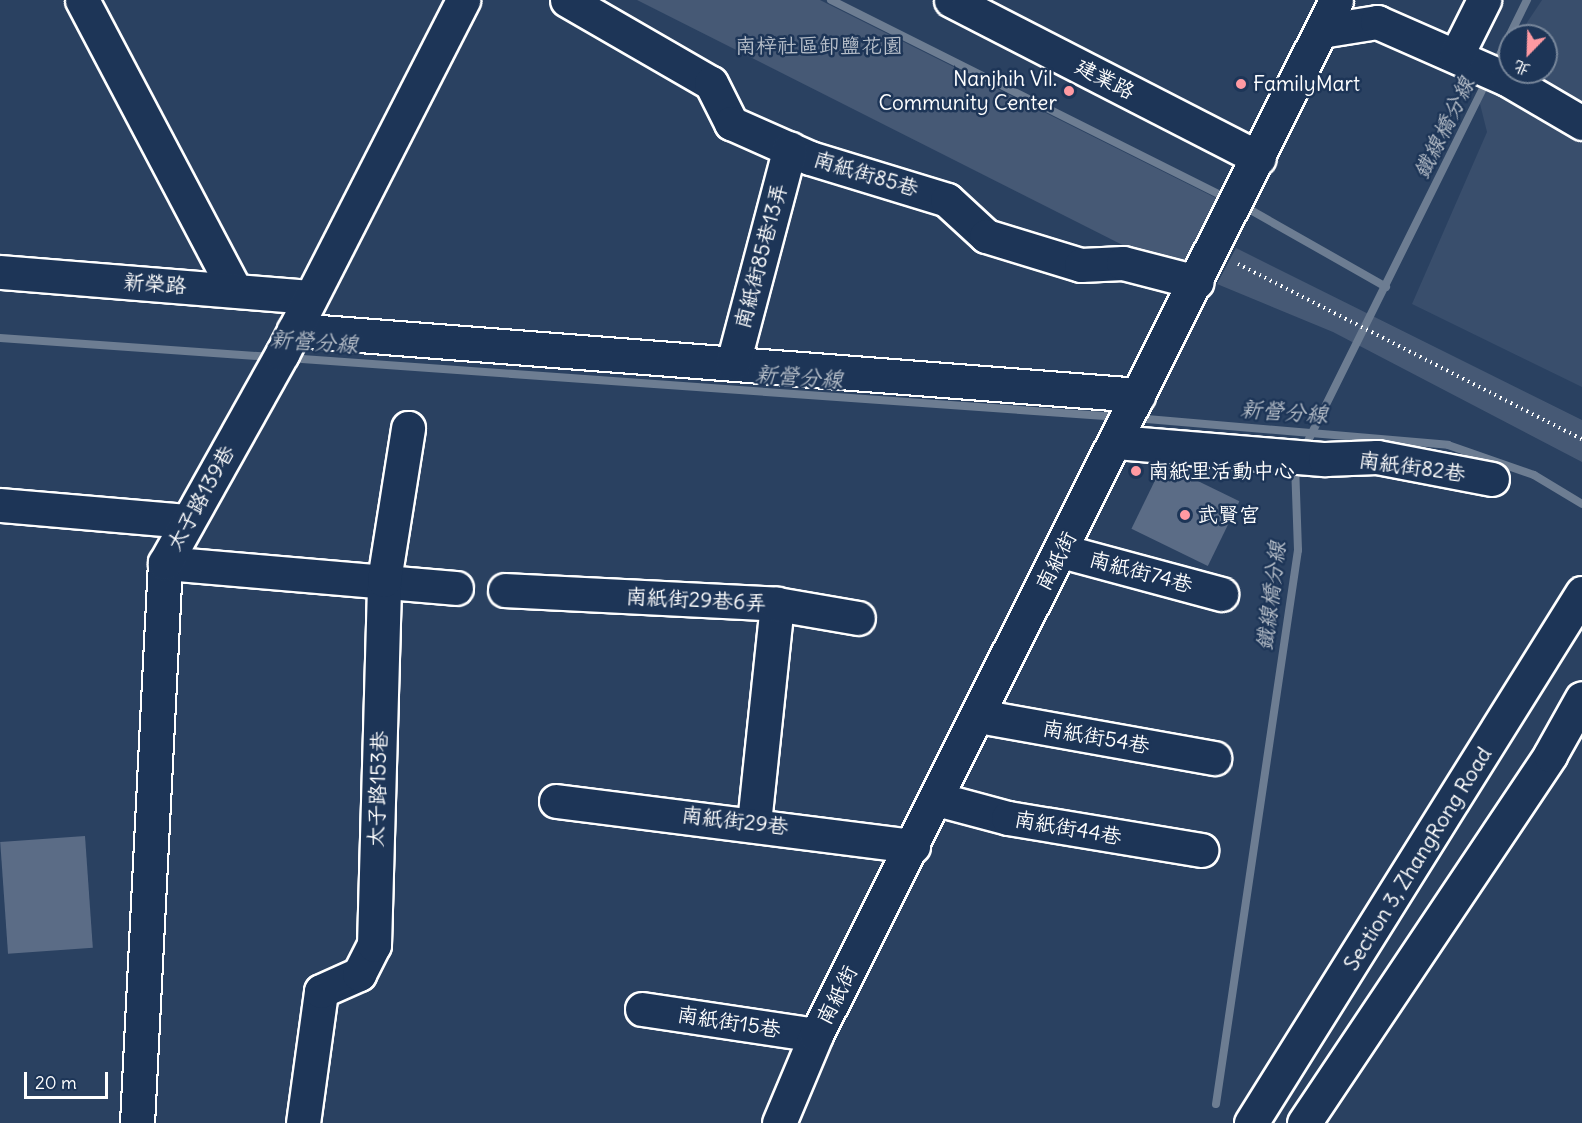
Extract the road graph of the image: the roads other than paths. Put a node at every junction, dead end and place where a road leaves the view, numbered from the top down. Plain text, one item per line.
1 (81, 0) edge
2 (463, 0) edge
3 (567, 0) edge
4 (951, 0) edge
5 (1484, 0) edge
6 (1327, 10) edge
7 (1456, 56) junction
8 (1582, 123) edge
9 (790, 148) junction
10 (1259, 158) junction
11 (0, 272) edge
12 (1197, 282) junction
13 (235, 290) junction
14 (309, 297) junction
15 (288, 342) junction
16 (733, 363) junction
17 (1139, 395) junction
18 (408, 428) dead end
19 (1116, 442) junction
20 (1492, 479) dead end
21 (0, 505) edge
22 (188, 521) junction
23 (1062, 551) junction
24 (165, 563) junction
25 (384, 580) junction
26 (456, 588) dead end
27 (505, 590) dead end
28 (1582, 593) edge
29 (1221, 594) dead end
30 (777, 604) junction
31 (858, 618) dead end
32 (1582, 698) edge
33 (978, 716) junction
34 (1214, 758) dead end
35 (937, 799) junction
36 (556, 801) dead end
37 (754, 822) junction
38 (913, 846) junction
39 (1201, 850) dead end
40 (642, 1009) dead end
41 (816, 1035) junction
42 (137, 1123) edge
43 (303, 1123) edge
44 (779, 1123) edge
45 (1251, 1123) edge
46 (1304, 1123) edge

1 - 13 street
2 - 14 street, 太子路139巷
3 - 9 street, 南紙街85巷
4 - 10 street, 建業路
5 - 7 street
6 - 7 street
6 - 10 street, 南紙街
7 - 8 street
9 - 12 street, 南紙街85巷
9 - 16 street, 南紙街85巷13弄
10 - 12 street, 南紙街
11 - 13 street, 新榮路
12 - 17 street, 南紙街
13 - 14 street, 新榮路
14 - 15 street, 太子路139巷
15 - 16 street
15 - 22 street, 太子路139巷
16 - 17 street
17 - 19 street, 南紙街
18 - 25 street, 太子路153巷
19 - 20 street, 南紙街82巷
19 - 23 street, 南紙街
21 - 22 street
22 - 24 street, 太子路139巷
23 - 29 street, 南紙街74巷
23 - 33 street, 南紙街
24 - 25 street
24 - 42 street, 太子路139巷
25 - 26 street
25 - 43 street, 太子路153巷
27 - 30 street, 南紙街29巷6弄
28 - 45 street, Section 3, ZhangRong Road
30 - 31 street
30 - 37 street, 南紙街29巷6弄
32 - 46 street
33 - 34 street, 南紙街54巷
33 - 35 street, 南紙街
35 - 38 street, 南紙街
35 - 39 street, 南紙街44巷
36 - 37 street, 南紙街29巷
37 - 38 street, 南紙街29巷
38 - 41 street, 南紙街
40 - 41 street, 南紙街15巷
41 - 44 street, 南紙街

